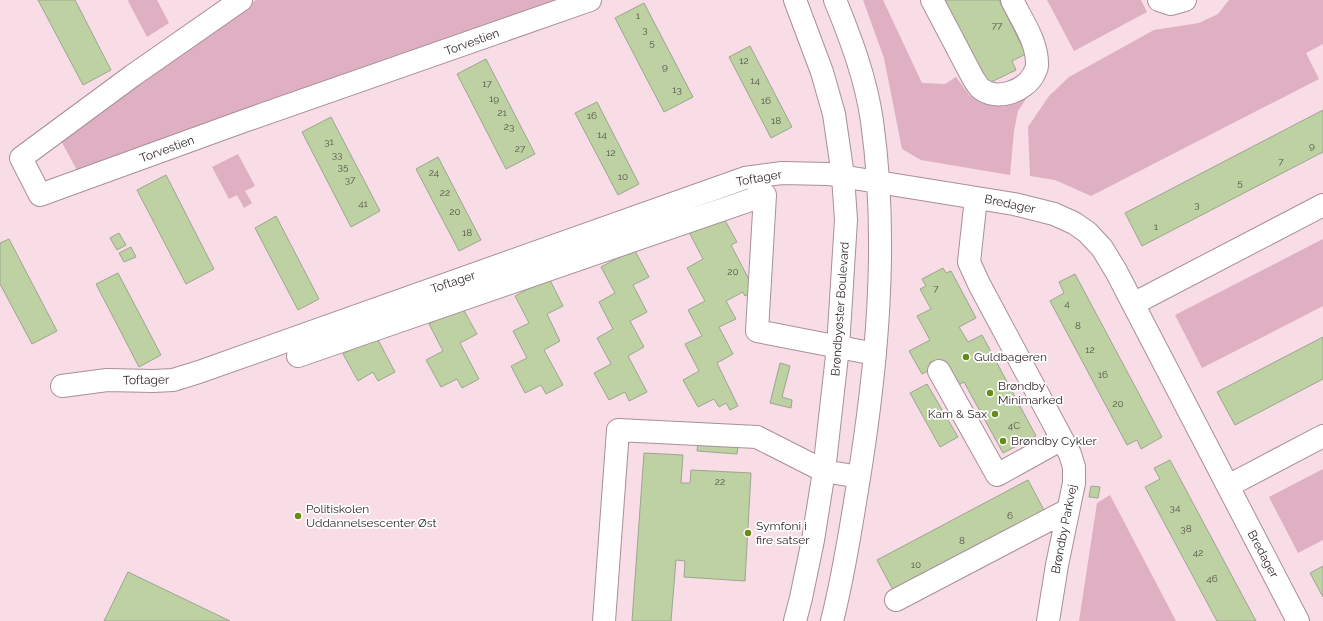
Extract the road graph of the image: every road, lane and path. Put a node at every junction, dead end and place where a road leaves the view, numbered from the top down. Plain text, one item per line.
1 (241, 0) edge
2 (590, 0) edge
3 (795, 0) edge
4 (835, 0) edge
5 (932, 0) edge
6 (1012, 0) edge
7 (1159, 0) edge
8 (1185, 0) edge
9 (843, 176) junction
10 (879, 183) junction
11 (976, 198) junction
12 (1323, 205) edge
13 (1133, 304) junction
14 (838, 347) junction
15 (875, 354) junction
16 (298, 356) dead end
17 (939, 371) dead end
18 (62, 386) dead end
19 (1323, 436) edge
20 (1062, 439) junction
21 (824, 471) junction
22 (859, 477) junction
23 (1228, 486) junction
24 (1068, 510) junction
25 (896, 600) dead end
26 (604, 621) edge
27 (795, 621) edge
28 (832, 621) edge
29 (1048, 621) edge
30 (1298, 621) edge

1 - 2 street, Torvestien
3 - 9 street, Brøndbyøster Boulevard
4 - 10 street
5 - 6 street
7 - 8 street
9 - 10 street, Bredager
9 - 14 street, Brøndbyøster Boulevard
9 - 18 street, Toftager
10 - 11 street, Bredager
10 - 15 street
11 - 13 street, Bredager
11 - 20 street, Brøndby Parkvej
12 - 13 street
13 - 23 street, Bredager
14 - 15 street
14 - 16 street
14 - 21 street, Brøndbyøster Boulevard
15 - 22 street
17 - 20 street
19 - 23 street
20 - 24 street, Brøndby Parkvej
21 - 22 street
21 - 26 street
21 - 27 street, Brøndbyøster Boulevard
22 - 28 street
23 - 30 street, Bredager
24 - 25 street
24 - 29 street, Brøndby Parkvej

